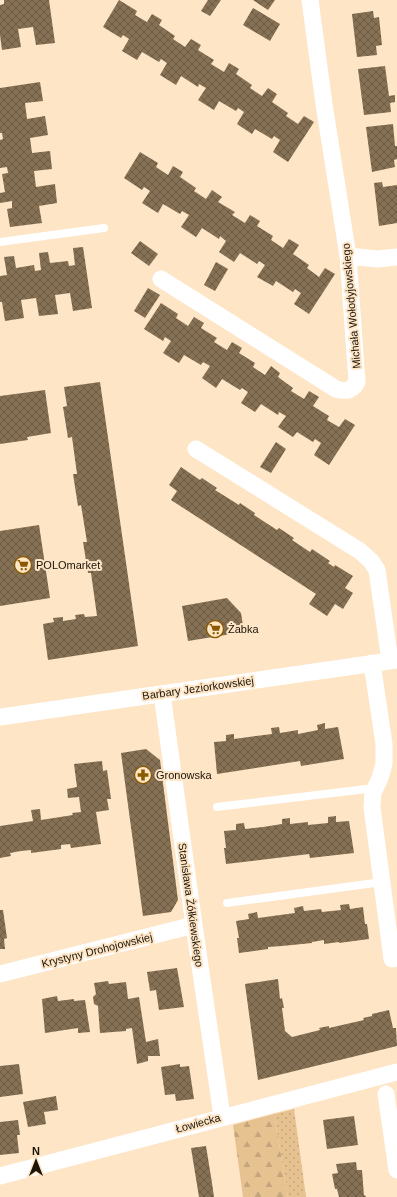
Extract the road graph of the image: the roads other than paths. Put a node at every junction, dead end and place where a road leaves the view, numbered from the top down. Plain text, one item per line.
1 (310, 0) edge
2 (104, 228) dead end
3 (0, 242) edge
4 (348, 256) junction
5 (397, 258) edge
6 (161, 278) dead end
7 (196, 449) dead end
8 (394, 660) edge
9 (372, 663) junction
10 (162, 694) junction
11 (0, 718) edge
12 (376, 788) junction
13 (218, 807) dead end
14 (382, 882) junction
15 (227, 903) dead end
16 (194, 926) junction
17 (397, 958) edge
18 (0, 974) edge
19 (397, 1072) edge
20 (386, 1094) dead end
21 (222, 1116) junction
22 (397, 1170) edge
23 (0, 1176) edge

1 - 4 street, Michała Wołodyjowskiego
2 - 3 lane
4 - 5 street
4 - 6 street, Michała Wołodyjowskiego
7 - 8 street
8 - 9 street, Barbary Jeziorkowskiej
9 - 10 street, Barbary Jeziorkowskiej
9 - 12 street
10 - 11 street, Barbary Jeziorkowskiej
10 - 16 street, Stanisława Żółkiewskiego
12 - 13 lane
12 - 14 street
14 - 15 lane
14 - 17 street
16 - 18 street, Krystyny Drohojowskiej
16 - 21 street, Stanisława Żółkiewskiego
19 - 21 street, Łowiecka
20 - 22 street
21 - 23 street, Łowiecka

